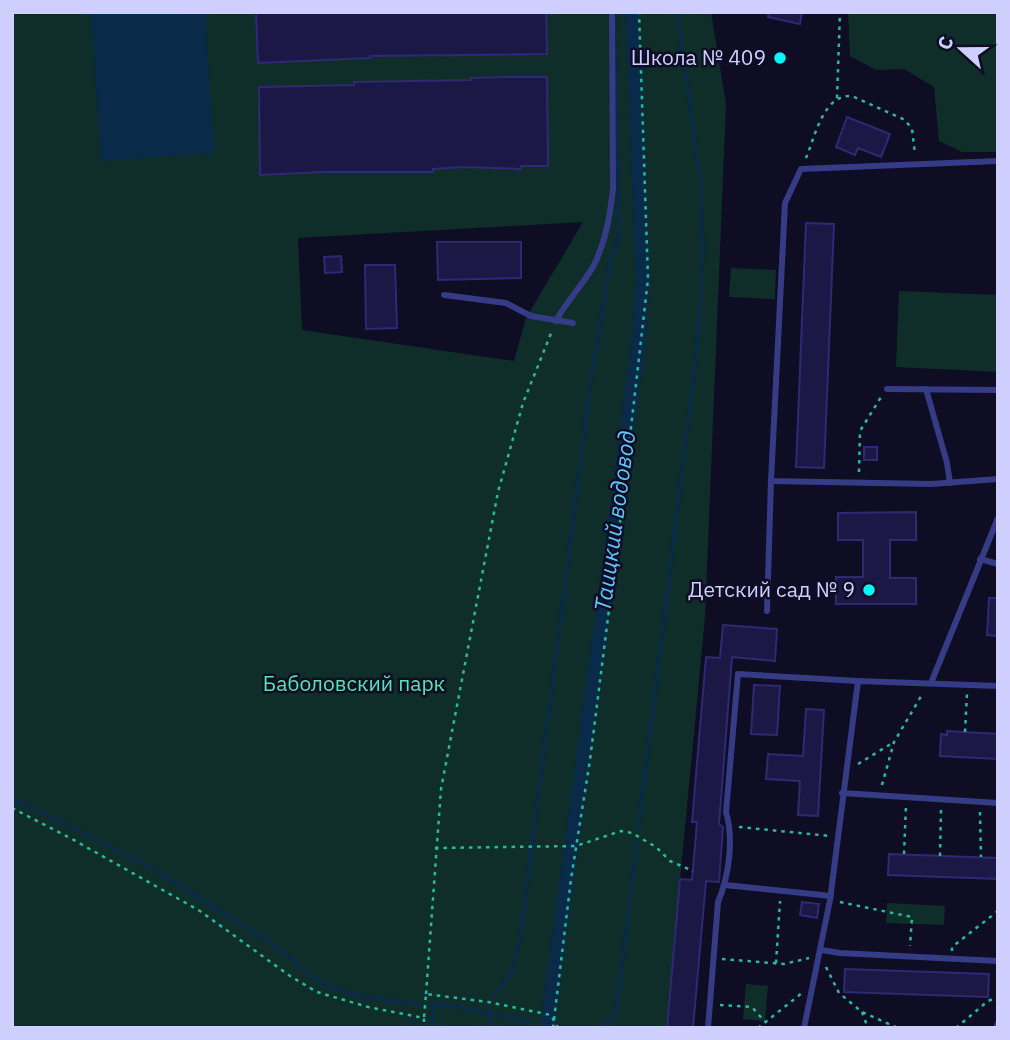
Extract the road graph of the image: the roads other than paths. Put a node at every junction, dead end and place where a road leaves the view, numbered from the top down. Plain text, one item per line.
1 (612, 12) edge
2 (998, 160) edge
3 (444, 295) dead end
4 (556, 321) junction
5 (573, 323) dead end
6 (887, 389) road end
7 (926, 389) junction
8 (998, 390) edge
9 (998, 479) edge
10 (771, 481) junction
11 (950, 483) junction
12 (998, 518) edge
13 (980, 559) junction
14 (998, 564) edge
15 (766, 611) dead end
16 (858, 681) junction
17 (930, 684) junction
18 (998, 686) edge
19 (842, 793) junction
20 (998, 803) edge
21 (725, 885) junction
22 (831, 898) junction
23 (820, 953) junction
24 (998, 961) edge
25 (708, 1028) edge
26 (804, 1028) edge

1 - 4 lane
2 - 10 lane
3 - 4 lane
4 - 5 lane
6 - 7 lane
7 - 8 lane
7 - 11 lane
9 - 11 lane
10 - 11 lane
10 - 15 lane
12 - 13 lane
13 - 14 lane
13 - 17 lane
16 - 17 lane
16 - 19 lane
16 - 21 lane
17 - 18 lane
19 - 20 lane
19 - 22 lane
21 - 22 lane
21 - 25 lane
22 - 23 lane
23 - 24 lane
23 - 26 lane

